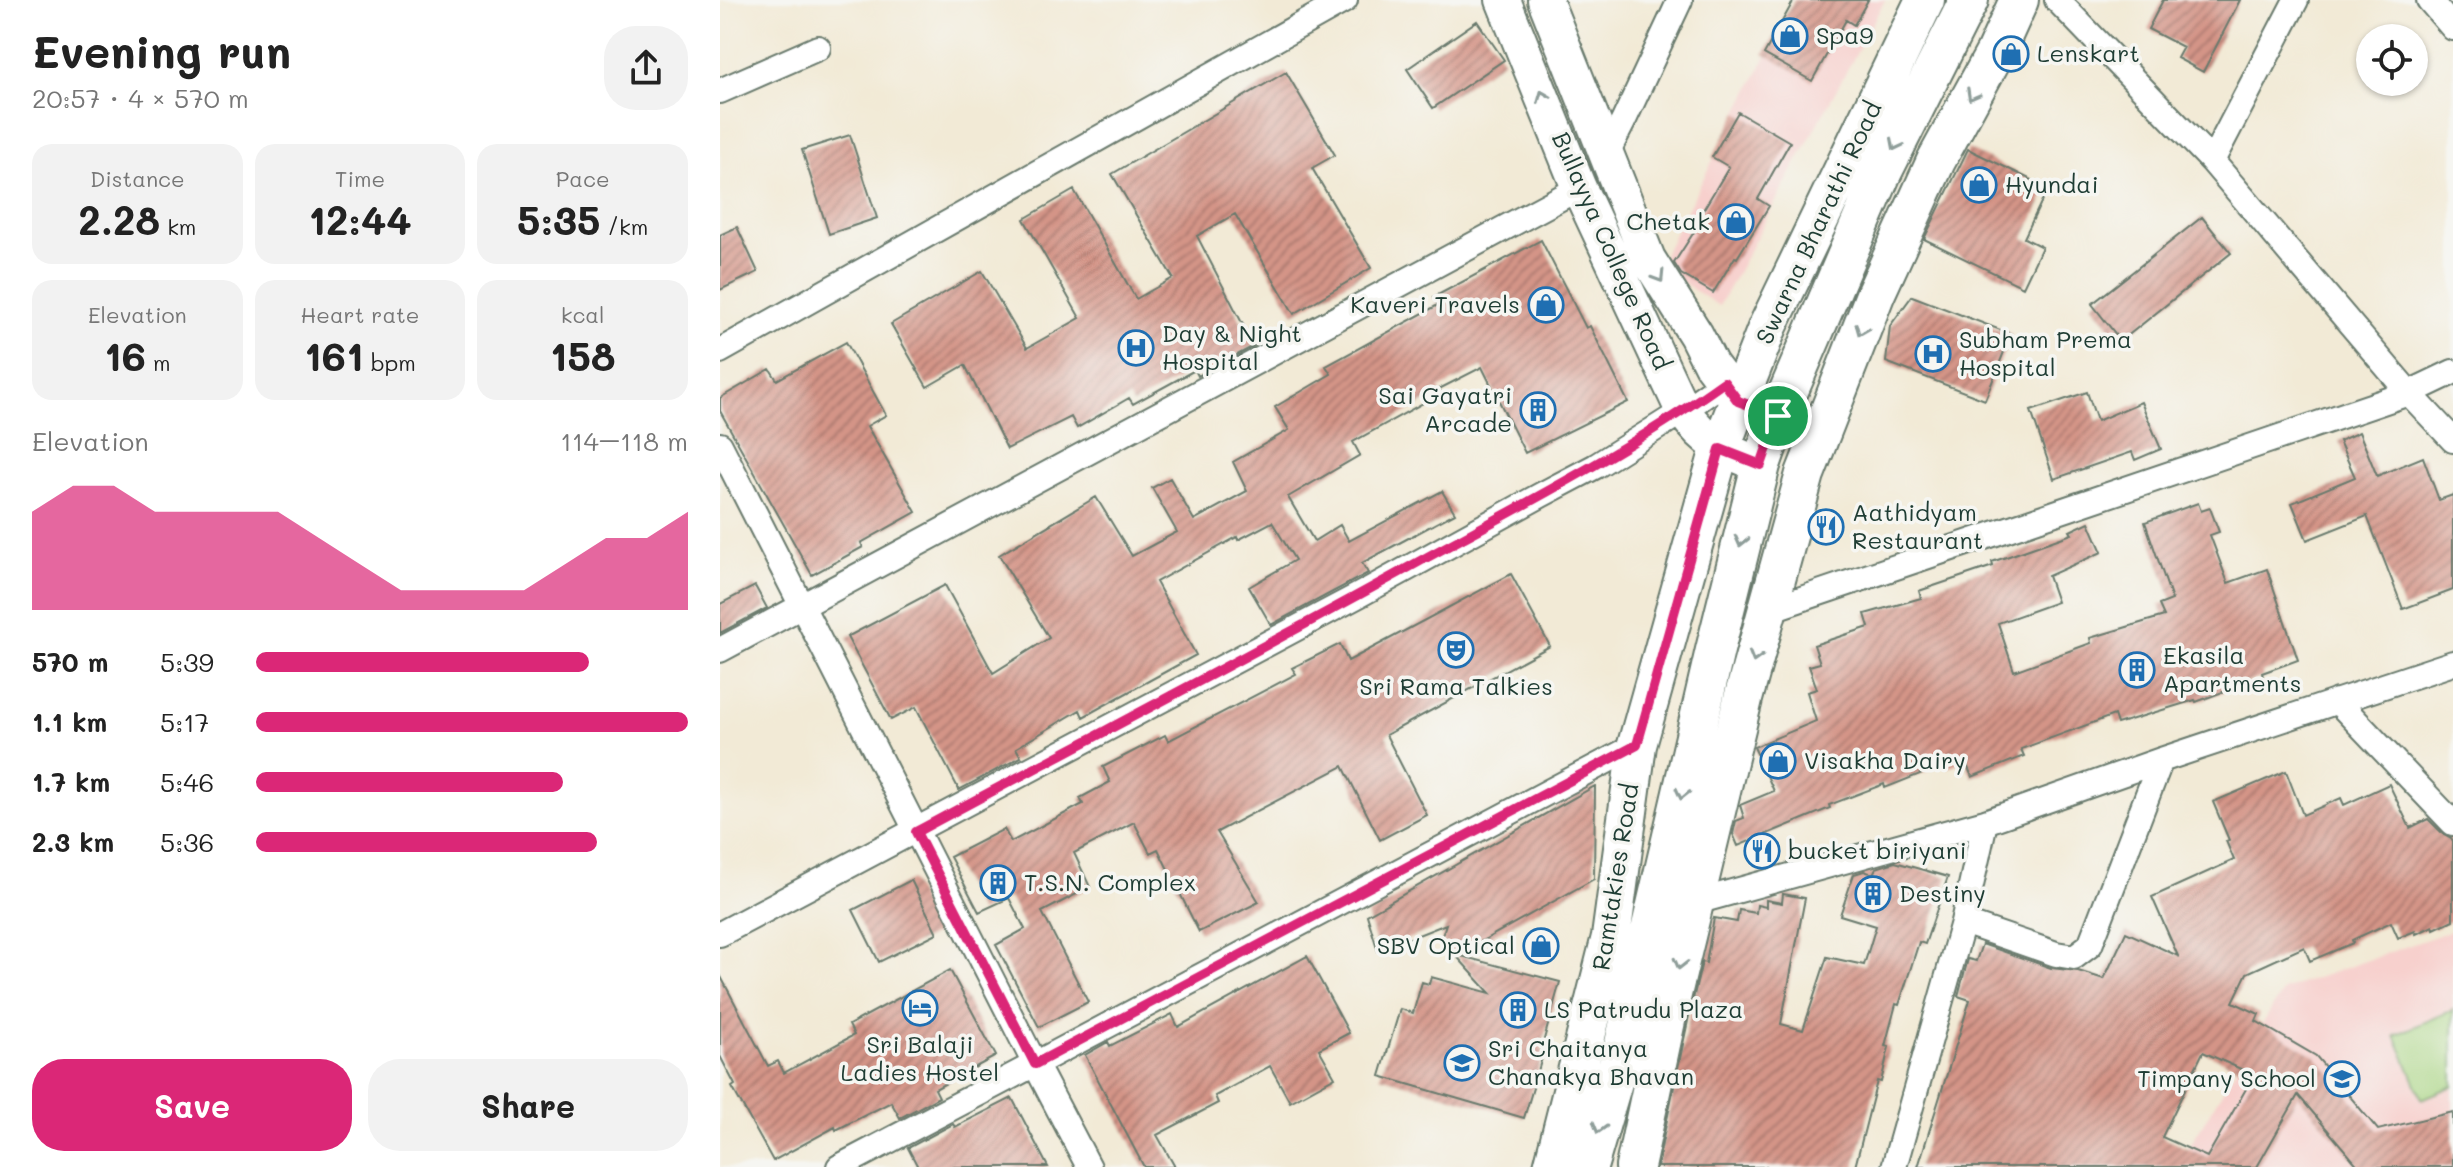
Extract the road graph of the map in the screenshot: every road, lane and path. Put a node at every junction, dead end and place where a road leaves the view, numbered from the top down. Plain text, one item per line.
1 (1345, 0) edge
2 (1503, 0) edge
3 (1545, 0) edge
4 (1680, 0) edge
5 (1925, 0) edge
6 (1969, 0) edge
7 (2019, 0) edge
8 (2057, 0) edge
9 (2296, 0) edge
10 (2429, 0) edge
11 (2453, 28) edge
12 (818, 48) dead end
13 (720, 91) edge
14 (1606, 155) junction
15 (2212, 161) junction
16 (1579, 188) junction
17 (720, 351) edge
18 (2453, 372) edge
19 (1731, 391) junction
20 (2409, 393) junction
21 (1683, 411) junction
22 (1778, 416) junction
23 (2453, 440) edge
24 (720, 445) edge
25 (1720, 449) junction
26 (1761, 465) junction
27 (803, 607) junction
28 (1769, 610) junction
29 (720, 650) edge
30 (2453, 663) edge
31 (2337, 701) junction
32 (1637, 745) junction
33 (2161, 760) junction
34 (1985, 822) junction
35 (2453, 823) edge
36 (916, 832) junction
37 (1696, 902) junction
38 (1963, 922) junction
39 (720, 934) edge
40 (1035, 1064) junction
41 (839, 1167) edge
42 (1089, 1167) edge
43 (1553, 1167) edge
44 (1588, 1167) edge
45 (1635, 1167) edge
46 (1894, 1167) edge

1 - 17 street
16 -> 2 main road, Bullayya College Road
3 - 14 main road, Bullayya College Road
4 - 14 street
5 - 19 main road, Swarna Bharathi Road
6 -> 22 main road
7 -> 28 main road
8 - 15 street
9 - 15 street
10 - 11 street
12 - 13 street
14 -> 19 main road, Bullayya College Road
15 - 20 street
16 - 21 main road, Bullayya College Road
16 - 27 street
18 - 20 street
19 - 21 street
19 - 22 main road
19 - 25 main road, Swarna Bharathi Road
20 - 23 street
20 - 28 street
21 - 25 main road, Bullayya College Road
21 - 36 street
22 - 26 main road
24 - 27 street
25 - 26 main road, Bullayya College Road
25 - 32 main road, Ramtakies Road
26 -> 44 main road
27 - 29 street
27 - 36 street
28 -> 37 main road
30 - 31 street
31 - 33 street
31 - 35 street
32 - 40 street
32 - 43 main road, Ramtakies Road
33 - 34 street
33 - 38 street
34 - 37 street
34 - 38 street
36 - 39 street
36 - 40 street
37 -> 45 main road
38 - 46 street
40 - 41 street
40 - 42 street

